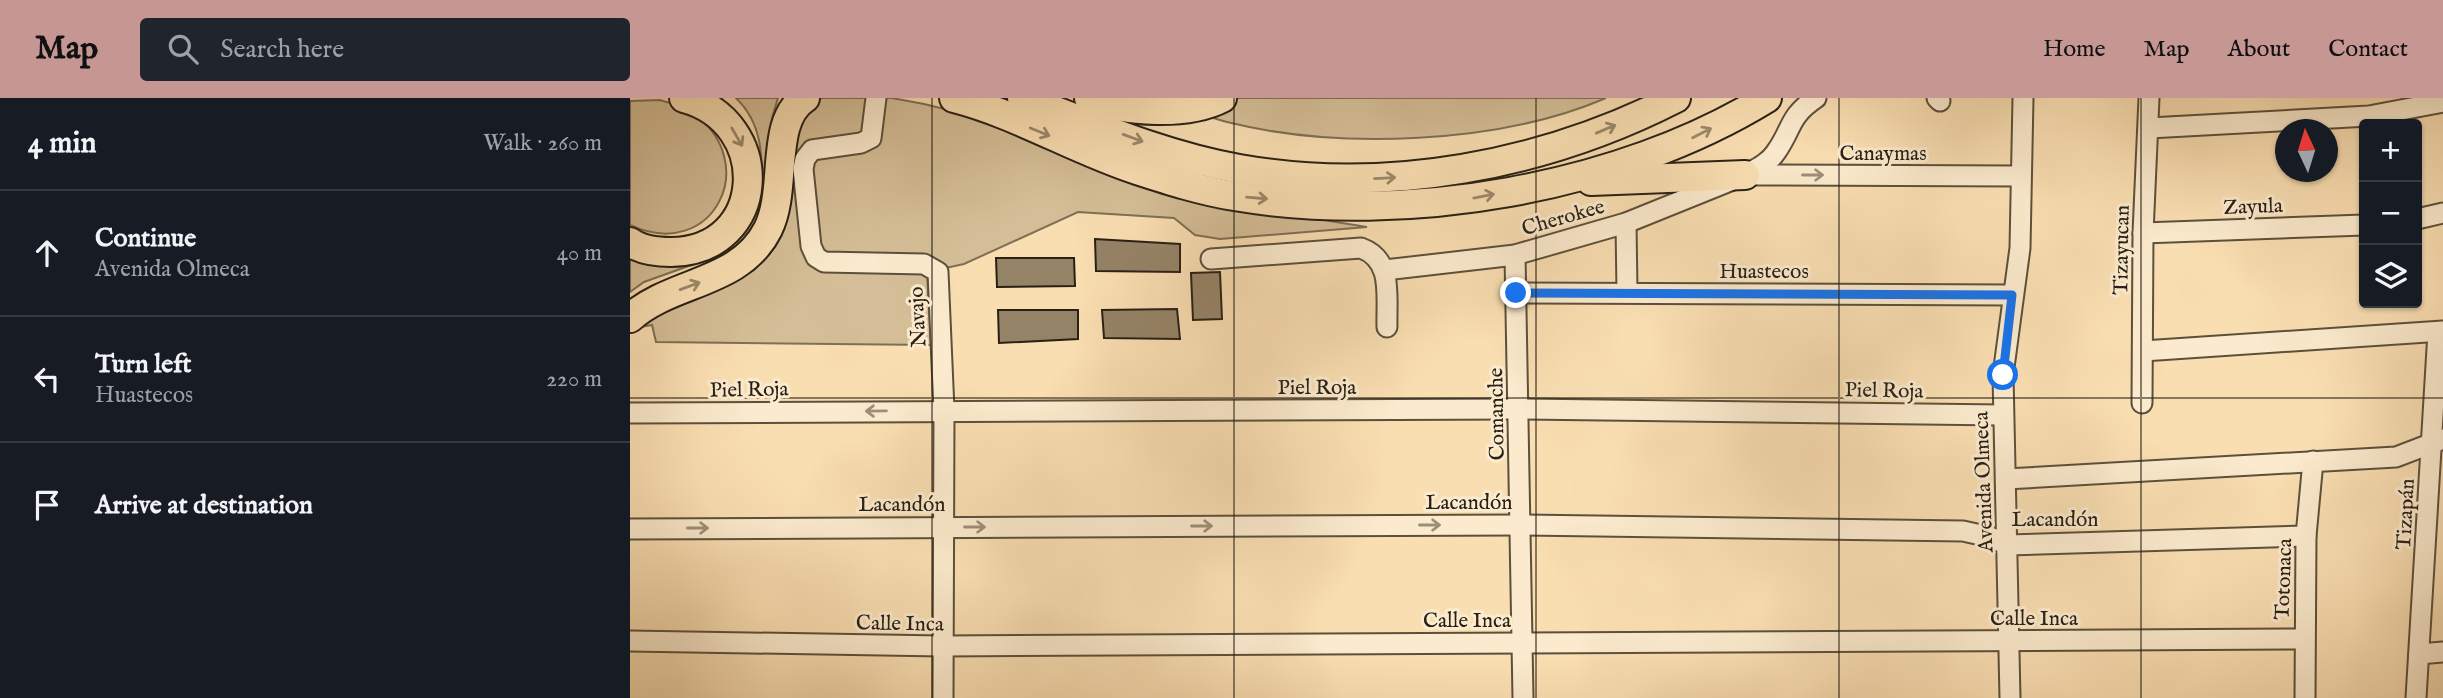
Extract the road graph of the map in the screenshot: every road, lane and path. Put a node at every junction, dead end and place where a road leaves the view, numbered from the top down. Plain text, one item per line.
1 (684, 98) edge
2 (805, 98) edge
3 (876, 98) edge
4 (954, 98) edge
5 (1023, 98) edge
6 (1222, 98) edge
7 (1676, 98) edge
8 (1768, 98) edge
9 (1816, 98) edge
10 (2023, 98) edge
11 (2149, 98) edge
12 (1095, 100) edge
13 (2443, 102) edge
14 (2149, 128) junction
15 (1745, 175) junction
16 (2020, 176) junction
17 (1550, 183) junction
18 (2443, 214) edge
19 (2422, 218) edge
20 (1626, 223) junction
21 (2359, 225) edge
22 (2143, 233) junction
23 (630, 242) edge
24 (1515, 255) junction
25 (1211, 259) dead end
26 (1385, 270) junction
27 (1627, 292) junction
28 (1516, 293) junction
29 (2012, 295) junction
30 (630, 318) edge
31 (1387, 327) dead end
32 (2441, 331) edge
33 (2143, 351) junction
34 (2142, 403) dead end
35 (1520, 409) junction
36 (944, 410) junction
37 (630, 414) edge
38 (2003, 415) junction
39 (2438, 441) edge
40 (2313, 461) junction
41 (2006, 479) junction
42 (1520, 524) junction
43 (944, 527) junction
44 (630, 529) edge
45 (2306, 536) junction
46 (2008, 544) junction
47 (2434, 551) edge
48 (2304, 639) junction
49 (630, 641) edge
50 (1522, 642) junction
51 (2008, 642) junction
52 (942, 646) junction
53 (2443, 652) edge
54 (2419, 654) junction
55 (943, 698) edge
56 (1523, 698) edge
57 (2010, 698) edge
58 (2305, 698) edge
59 (2416, 698) edge

1 -> 23 highway
30 -> 2 highway
3 - 36 street, Navajo
4 -> 17 highway
5 -> 7 highway
6 - 12 highway
17 -> 8 highway
9 - 15 street
10 - 16 street, Avenida Olmeca
11 - 14 street, Tizayucan
13 - 14 street
14 - 22 street, Tizayucan
15 -> 16 street, Canaymas
15 - 17 highway
15 - 20 street, Cherokee
16 - 29 street, Avenida Olmeca
18 - 19 street
20 - 24 street, Cherokee
20 - 27 street
21 - 22 street, Zayula
22 - 33 street, Tizayucan
24 - 26 street, Cherokee
24 - 28 street, Comanche
25 - 26 street
26 - 31 street
27 - 28 street, Huastecos
27 - 29 street, Huastecos
28 - 35 street, Comanche
29 - 38 street, Avenida Olmeca
32 - 33 street
32 - 39 street, Tizapán
33 - 34 street, Tizayucan
35 - 36 street, Piel Roja
35 - 38 street, Piel Roja
35 - 42 street, Comanche
36 -> 37 street, Piel Roja
36 - 43 street, Navajo
38 - 41 street, Avenida Olmeca
39 - 40 street
39 - 47 street, Tizapán
40 - 41 street
40 - 45 street, Totonaca
41 - 46 street, Avenida Olmeca
43 -> 42 street, Lacandón
42 - 46 street, Lacandón
42 - 50 street, Comanche
44 -> 43 street, Lacandón
43 - 52 street, Navajo
45 - 46 street, Lacandón
45 - 48 street, Totonaca
46 - 51 street, Avenida Olmeca
47 - 54 street, Tizapán
48 - 51 street, Calle Inca
48 - 58 street, Totonaca
49 - 52 street, Calle Inca
50 - 51 street, Calle Inca
50 - 52 street, Calle Inca
50 - 56 street, Comanche
51 - 57 street, Avenida Olmeca
52 - 55 street, Navajo
53 - 54 street
54 - 59 street, Tizapán

